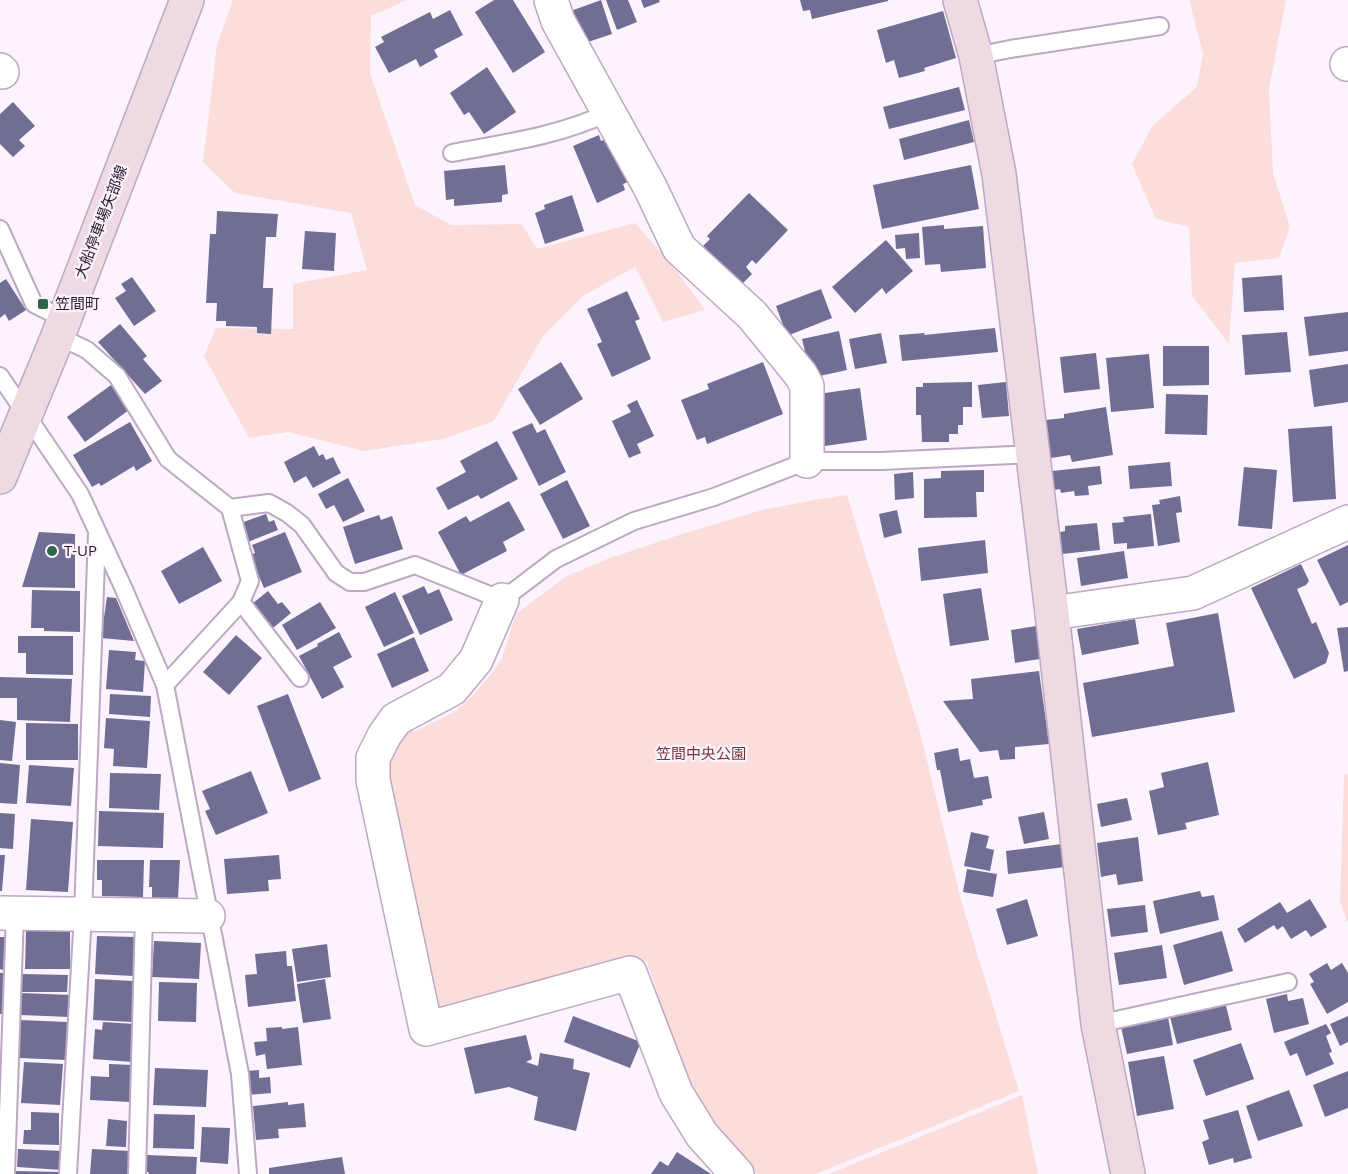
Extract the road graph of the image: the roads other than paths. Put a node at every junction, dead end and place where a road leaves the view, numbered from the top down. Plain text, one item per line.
1 (186, 0) edge
2 (551, 0) edge
3 (960, 0) edge
4 (1160, 26) dead end
5 (976, 56) junction
6 (607, 113) junction
7 (452, 153) dead end
8 (0, 229) edge
9 (61, 328) junction
10 (0, 376) edge
11 (26, 413) junction
12 (1032, 454) junction
13 (807, 461) junction
14 (0, 477) edge
15 (230, 508) junction
16 (1348, 522) edge
17 (97, 530) junction
18 (502, 600) junction
19 (241, 602) junction
20 (1052, 613) junction
21 (300, 678) dead end
22 (165, 685) junction
23 (8, 913) edge
24 (83, 914) junction
25 (144, 915) junction
26 (208, 916) junction
27 (1288, 982) dead end
28 (1098, 1024) junction
29 (6, 1174) edge
30 (68, 1174) edge
31 (137, 1174) edge
32 (248, 1174) edge
33 (737, 1174) edge
34 (1128, 1174) edge

1 - 9 street, 大船停車場矢部線
2 - 6 street
3 - 5 street
4 - 5 lane
5 - 12 street
6 - 7 lane
6 - 13 street
8 - 9 lane
9 - 11 street, 大船停車場矢部線
9 - 15 lane
10 - 11 lane
11 - 14 street, 大船停車場矢部線
11 - 17 lane
12 - 13 lane
12 - 20 street
13 - 18 lane
15 - 18 lane
15 - 19 lane
16 - 20 street
17 - 22 lane
17 - 24 lane
18 - 33 street
19 - 21 lane
19 - 22 lane
20 - 28 street
22 - 26 lane
23 - 24 street
23 - 29 lane
24 - 25 street
24 - 30 lane
25 - 26 street
25 - 31 lane
26 - 32 lane
27 - 28 lane
28 - 34 street

